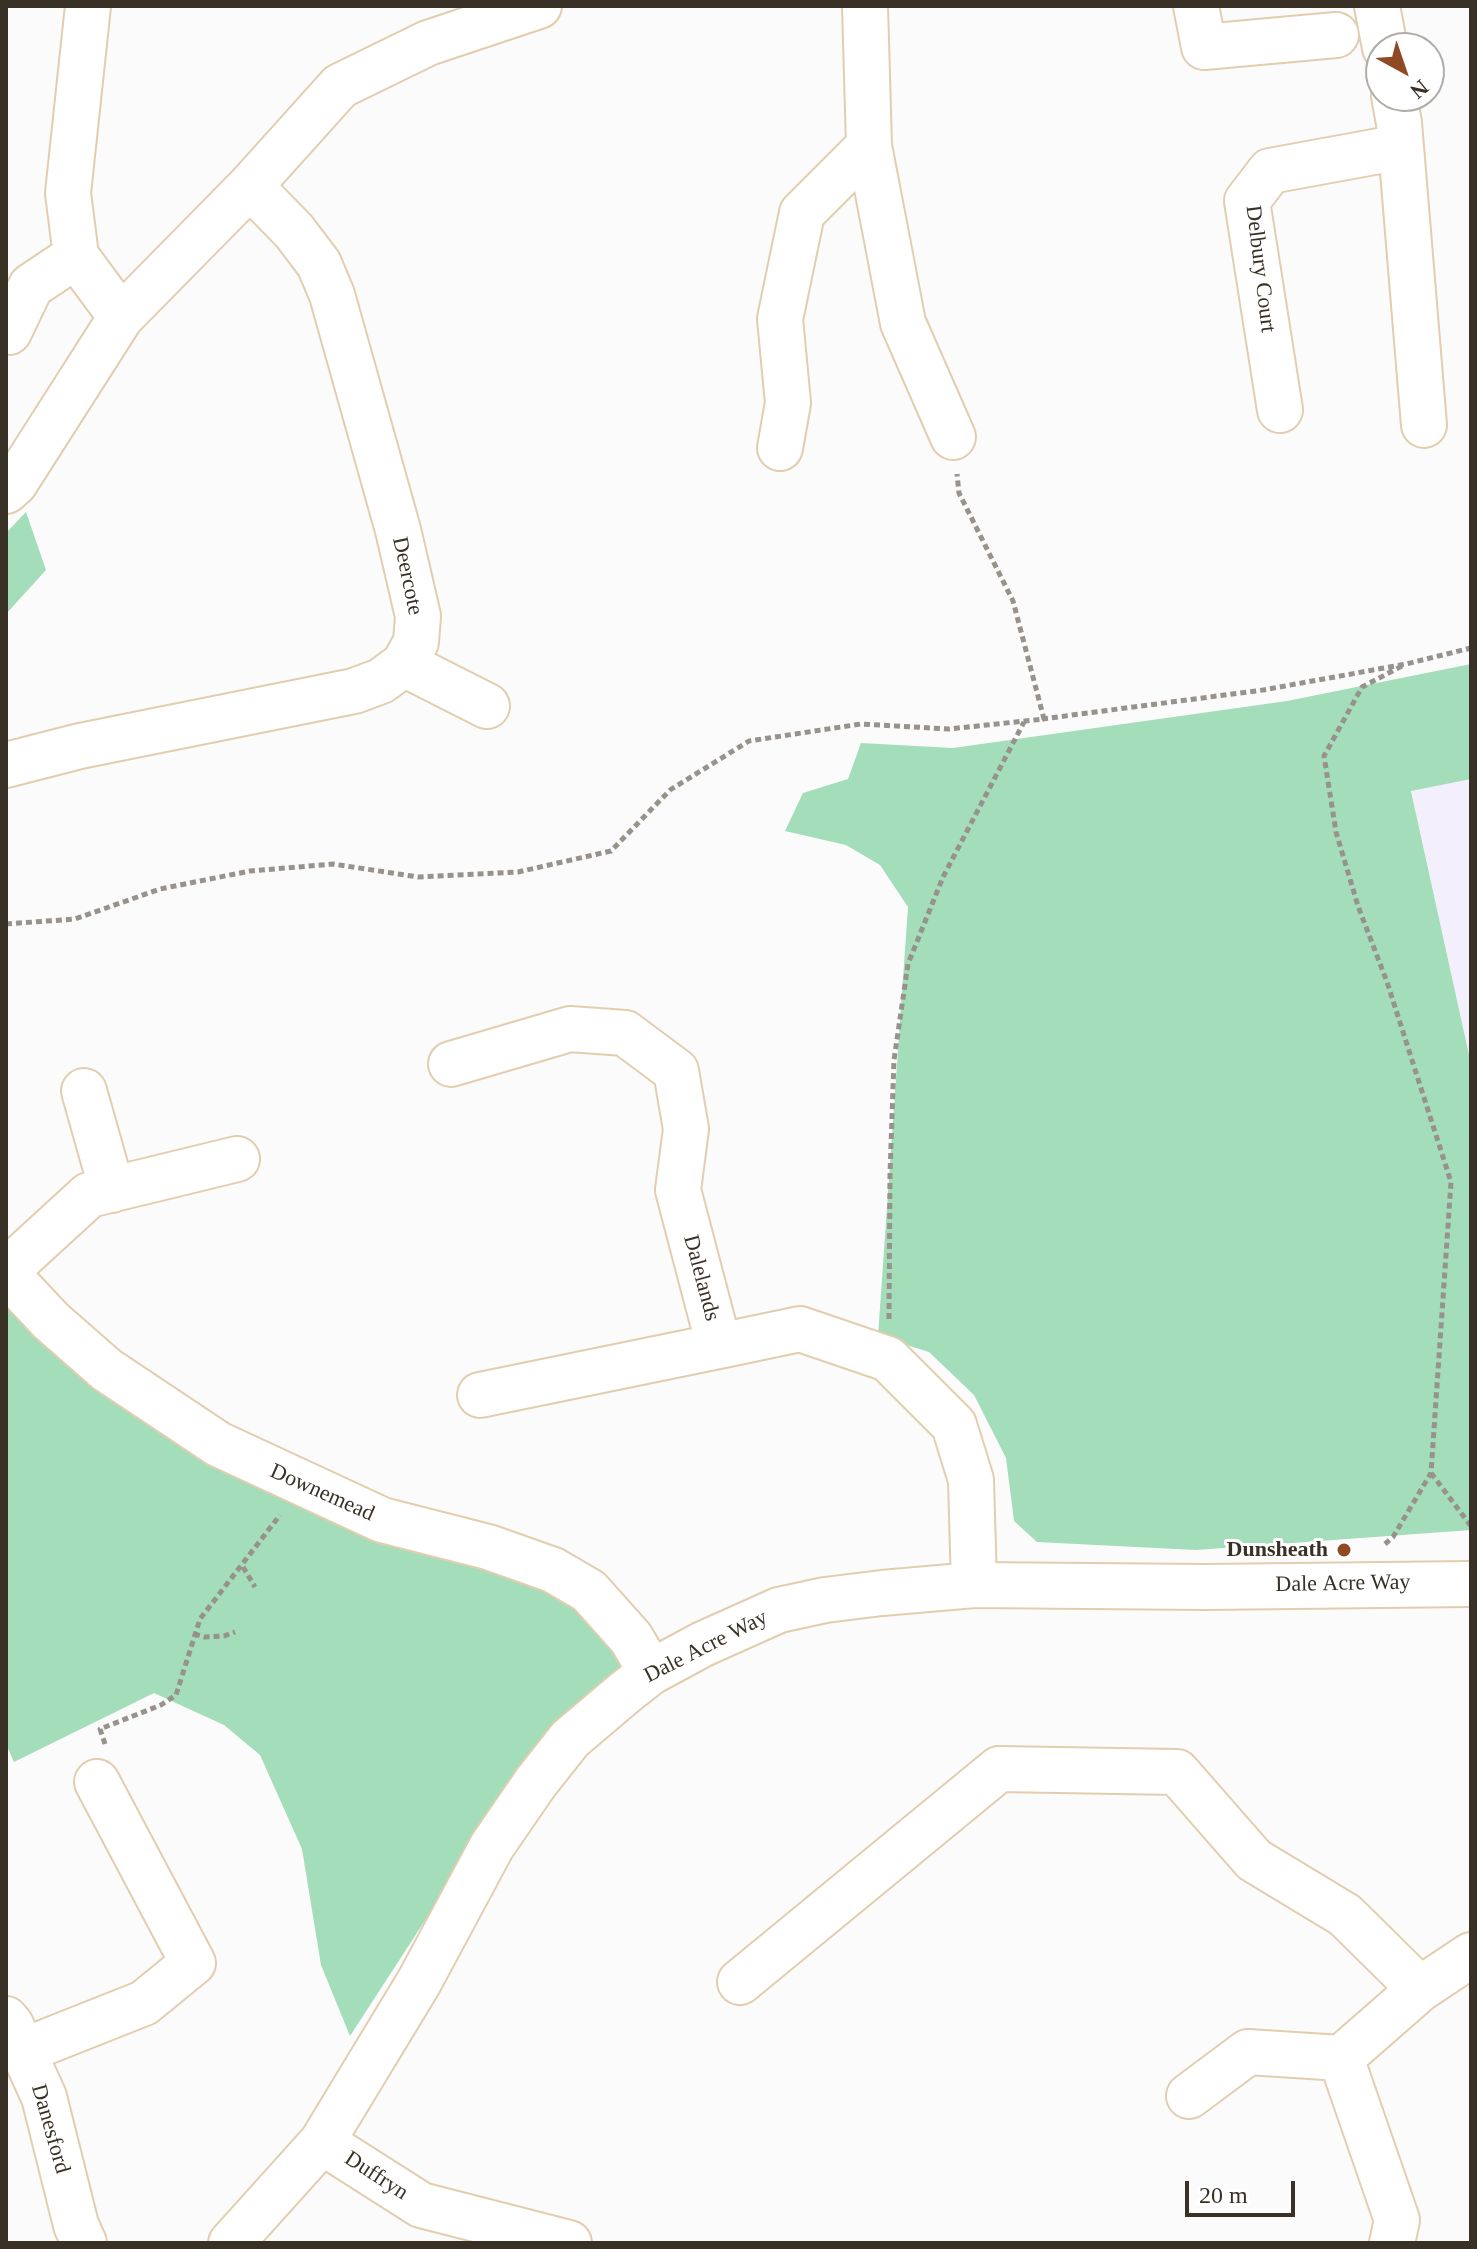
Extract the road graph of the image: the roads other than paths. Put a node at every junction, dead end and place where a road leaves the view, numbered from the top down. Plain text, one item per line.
1 (88, 6) edge
2 (539, 6) edge
3 (865, 6) edge
4 (1196, 6) edge
5 (1377, 6) edge
6 (1382, 32) edge
7 (1336, 35) dead end
8 (1396, 112) edge
9 (869, 146) junction
10 (1401, 147) junction
11 (250, 186) junction
12 (76, 256) junction
13 (121, 317) junction
14 (9, 332) dead end
15 (1280, 410) dead end
16 (1424, 425) dead end
17 (953, 437) road end
18 (780, 448) dead end
19 (6, 491) edge
20 (404, 664) junction
21 (487, 706) dead end
22 (6, 765) edge
23 (451, 1064) dead end
24 (84, 1091) dead end
25 (237, 1159) dead end
26 (112, 1190) junction
27 (6, 1272) edge
28 (719, 1346) junction
29 (480, 1395) dead end
30 (1471, 1584) edge
31 (974, 1585) junction
32 (651, 1672) junction
33 (97, 1782) road end
34 (1471, 1955) edge
35 (740, 1982) dead end
36 (1420, 1989) junction
37 (14, 2035) edge
38 (1356, 2045) junction
39 (1189, 2096) dead end
40 (322, 2142) junction
41 (84, 2243) edge
42 (231, 2243) edge
43 (569, 2243) edge
44 (1392, 2243) edge

1 - 12 street
2 - 11 street
3 - 9 street
4 - 7 street
5 - 6 street
8 - 10 street
9 - 17 street
9 - 18 street
10 - 15 street, Delbury Court
10 - 16 street
11 - 13 street
11 - 20 street, Deercote
12 - 13 street
12 - 14 street
13 - 19 street
20 - 21 street
20 - 22 street
23 - 28 street, Dalelands
24 - 26 street
25 - 26 street
26 - 27 street
27 - 32 street, Downemead
28 - 29 street
28 - 31 street, Dalelands
30 - 31 street, Dale Acre Way
31 - 32 street, Dale Acre Way
32 - 40 street, Dale Acre Way
33 - 37 street
34 - 36 street
35 - 36 street
36 - 38 street
37 - 41 street, Danesford
38 - 39 street
38 - 44 street
40 - 42 street, Dale Acre Way
40 - 43 street, Duffryn

